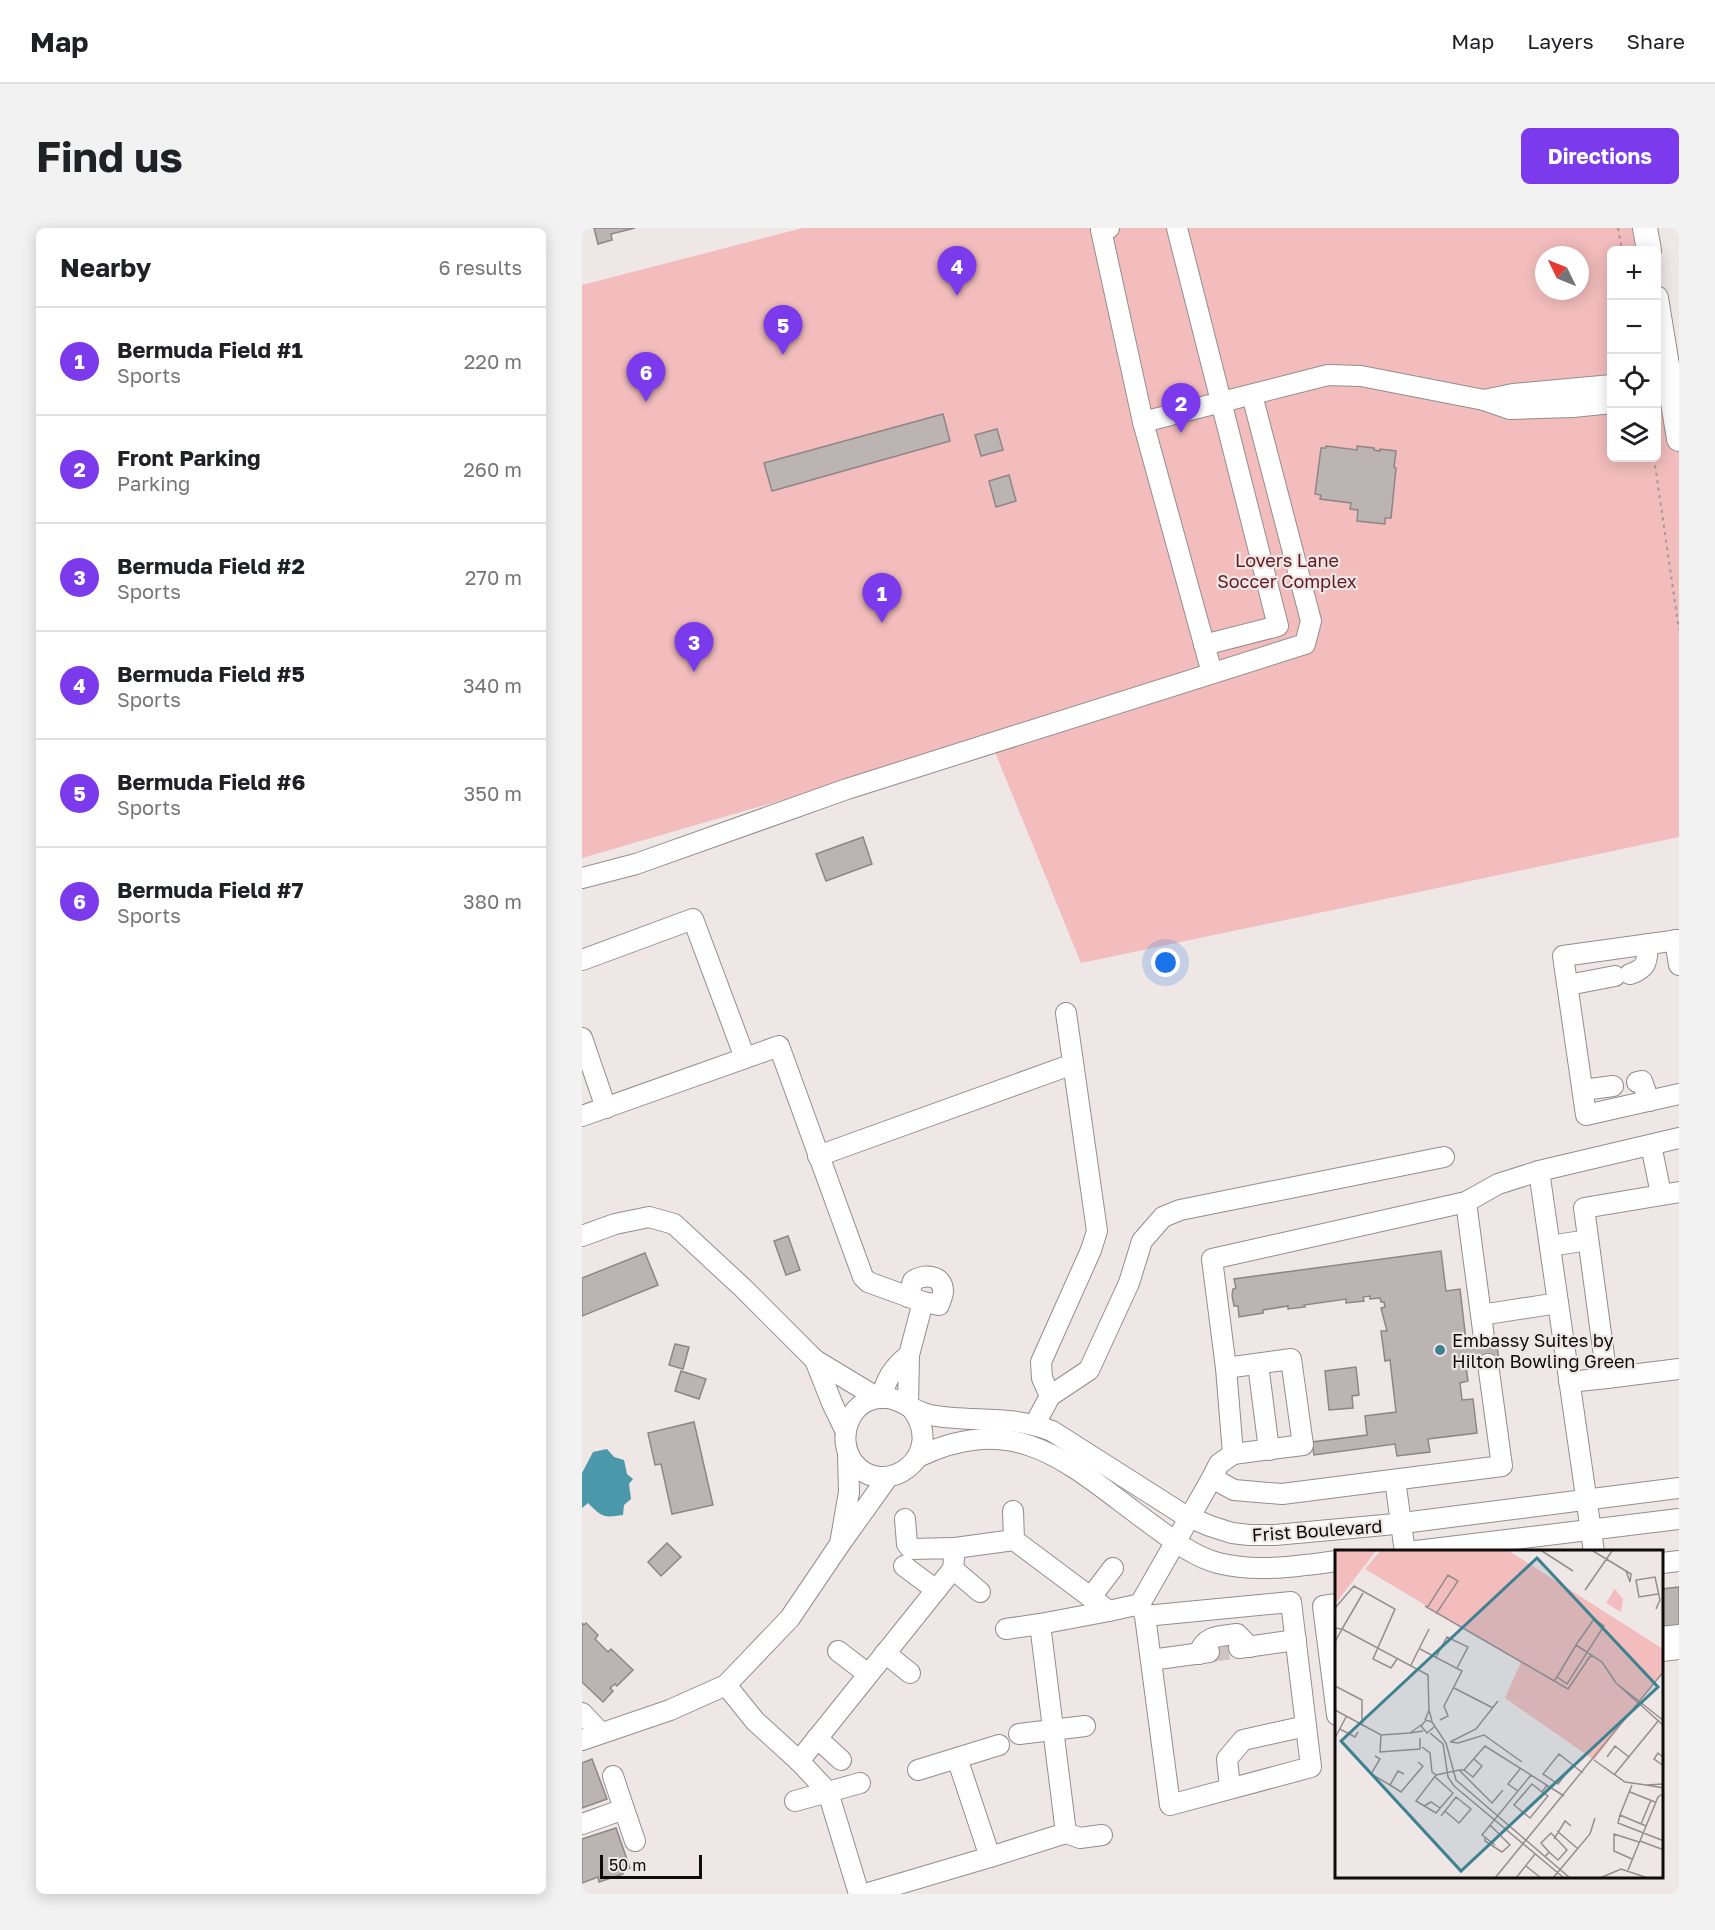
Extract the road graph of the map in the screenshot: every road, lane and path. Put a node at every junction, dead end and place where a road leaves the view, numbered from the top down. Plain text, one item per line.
1 (1109, 228) edge
2 (1177, 228) edge
3 (1618, 228) edge
4 (1645, 228) edge
5 (1621, 246) edge
6 (1648, 246) edge
7 (1656, 300) edge
8 (1607, 385) edge
9 (1669, 387) edge
10 (1252, 395) junction
11 (1484, 400) junction
12 (1222, 402) junction
13 (1607, 403) edge
14 (1143, 422) junction
15 (1679, 439) edge
16 (1655, 462) edge
17 (1679, 630) edge
18 (1204, 645) junction
19 (1212, 673) junction
20 (582, 878) edge
21 (1677, 940) edge
22 (1648, 944) junction
23 (582, 960) edge
24 (1679, 965) edge
25 (1568, 985) junction
26 (1066, 1013) dead end
27 (582, 1038) edge
28 (745, 1058) junction
29 (1073, 1064) junction
30 (1637, 1082) dead end
31 (1613, 1086) dead end
32 (1582, 1090) junction
33 (1679, 1094) edge
34 (1649, 1101) junction
35 (606, 1108) junction
36 (582, 1116) edge
37 (1679, 1138) edge
38 (1651, 1145) junction
39 (818, 1156) junction
40 (1444, 1157) dead end
41 (1539, 1171) junction
42 (1670, 1193) edge
43 (1466, 1202) junction
44 (582, 1236) edge
45 (1588, 1240) junction
46 (1550, 1246) junction
47 (1558, 1303) junction
48 (1481, 1315) junction
49 (1484, 1338) dead end
50 (909, 1355) junction
51 (815, 1359) junction
52 (1258, 1364) junction
53 (1488, 1364) dead end
54 (1226, 1368) junction
55 (1679, 1369) edge
56 (1607, 1378) junction
57 (1569, 1382) junction
58 (1050, 1396) junction
59 (880, 1398) junction
60 (910, 1408) junction
61 (1035, 1424) junction
62 (845, 1430) junction
63 (1269, 1450) junction
64 (848, 1454) junction
65 (1233, 1454) junction
66 (918, 1457) junction
67 (888, 1477) junction
68 (1212, 1478) junction
69 (1395, 1480) junction
70 (1679, 1488) edge
71 (1587, 1500) junction
72 (1012, 1511) dead end
73 (1190, 1518) junction
74 (904, 1519) dead end
75 (1679, 1519) edge
76 (1401, 1523) junction
77 (1591, 1530) junction
78 (1014, 1540) junction
79 (1177, 1543) junction
80 (840, 1544) junction
81 (955, 1548) junction
82 (1406, 1550) edge
83 (1423, 1550) edge
84 (1594, 1550) edge
85 (1335, 1561) edge
86 (1679, 1561) edge
87 (1664, 1563) edge
88 (904, 1566) dead end
89 (1113, 1568) dead end
90 (953, 1569) junction
91 (936, 1590) junction
92 (980, 1592) dead end
93 (1091, 1597) junction
94 (1330, 1605) edge
95 (1143, 1610) junction
96 (1109, 1611) junction
97 (1292, 1612) junction
98 (1040, 1624) junction
99 (1006, 1629) dead end
100 (1679, 1635) edge
101 (1664, 1636) edge
102 (1296, 1640) junction
103 (1679, 1641) edge
104 (1664, 1644) edge
105 (1679, 1648) edge
106 (838, 1651) dead end
107 (1664, 1651) edge
108 (885, 1653) junction
109 (1679, 1658) edge
110 (1151, 1660) junction
111 (1664, 1660) edge
112 (910, 1673) dead end
113 (868, 1674) junction
114 (1335, 1684) edge
115 (726, 1685) junction
116 (582, 1713) edge
117 (1306, 1725) junction
118 (1085, 1726) dead end
119 (1054, 1730) junction
120 (601, 1733) junction
121 (1019, 1734) dead end
122 (817, 1738) junction
123 (582, 1740) edge
124 (999, 1745) dead end
125 (957, 1758) junction
126 (841, 1760) dead end
127 (799, 1761) junction
128 (918, 1770) dead end
129 (613, 1776) dead end
130 (860, 1784) dead end
131 (1230, 1788) junction
132 (828, 1792) junction
133 (795, 1801) dead end
134 (624, 1809) junction
135 (582, 1824) edge
136 (1066, 1833) junction
137 (1102, 1836) dead end
138 (635, 1841) dead end
139 (990, 1857) junction
140 (859, 1894) edge
141 (866, 1894) edge

1 - 14 street
2 - 12 street
3 - 5 path
4 - 6 main road
7 - 9 main road
8 - 11 street
9 - 15 main road
10 - 11 street
10 - 12 street
10 - 19 street
11 - 13 street
12 - 14 street
12 - 18 street
14 - 18 street
16 - 17 path
18 - 19 street
19 - 20 street
21 - 22 street
21 - 24 street
22 - 25 street
22 - 25 street
23 - 28 street
25 - 32 street
26 - 29 street
27 - 35 street
28 - 35 street
28 - 39 street
29 - 39 street
29 - 58 street
30 - 34 street
31 - 32 street
32 - 34 street
33 - 34 street
35 - 36 street
37 - 38 street
38 - 41 street
38 - 42 street
39 - 50 street
40 - 58 street
41 - 43 street
41 - 46 street
42 - 45 street
43 - 48 street
43 - 54 street
44 - 51 street
45 - 46 street
45 - 56 street
46 - 47 street
47 - 48 street
47 - 57 street
48 - 49 street
50 - 59 street
50 - 60 street
51 - 59 street, Frist Boulevard
51 - 62 street
52 - 54 street
52 - 63 street
52 - 63 street
53 - 69 street
54 - 65 street
55 - 56 street
56 - 57 street
57 - 71 street
58 - 61 street
59 - 60 street, Frist Boulevard
59 - 62 street
60 - 61 street, Frist Boulevard
60 - 66 street
61 - 73 street, Frist Boulevard
62 - 64 street
63 - 65 street
64 - 67 street
64 - 80 street
65 - 68 street
66 - 67 street, Frist Boulevard
66 - 79 street, Frist Boulevard
67 - 80 street
68 - 69 street
68 - 73 street
69 - 76 street
70 - 71 street, Frist Boulevard
71 - 76 street, Frist Boulevard
71 - 77 street
72 - 78 street
73 - 76 street, Frist Boulevard
73 - 79 street
74 - 81 street
75 - 77 street
76 - 82 street
77 - 83 street
77 - 84 street
78 - 81 street
78 - 93 street
79 - 85 street, Frist Boulevard
79 - 95 street
80 - 115 street
81 - 90 street
86 - 87 street
88 - 91 street
89 - 93 street
90 - 91 street
90 - 92 street
91 - 108 street
93 - 96 street
94 - 97 street
94 - 114 street
95 - 96 street
95 - 97 street
95 - 110 street
96 - 98 street
97 - 102 street
98 - 99 street
98 - 119 street
100 - 101 street
102 - 110 street
102 - 117 street
103 - 104 street
105 - 107 street
106 - 113 street
108 - 112 street
108 - 113 street
109 - 111 street
110 - 131 street
113 - 122 street
115 - 120 street
115 - 127 street
116 - 120 street
117 - 131 street
117 - 131 street
118 - 119 street
119 - 121 street
119 - 136 street
120 - 123 street
122 - 126 street
122 - 127 street
124 - 125 street
125 - 128 street
125 - 139 street
127 - 132 street
129 - 134 street
130 - 132 street
132 - 133 street
132 - 140 street
134 - 135 street
134 - 138 street
136 - 137 street
136 - 139 street
139 - 141 street

